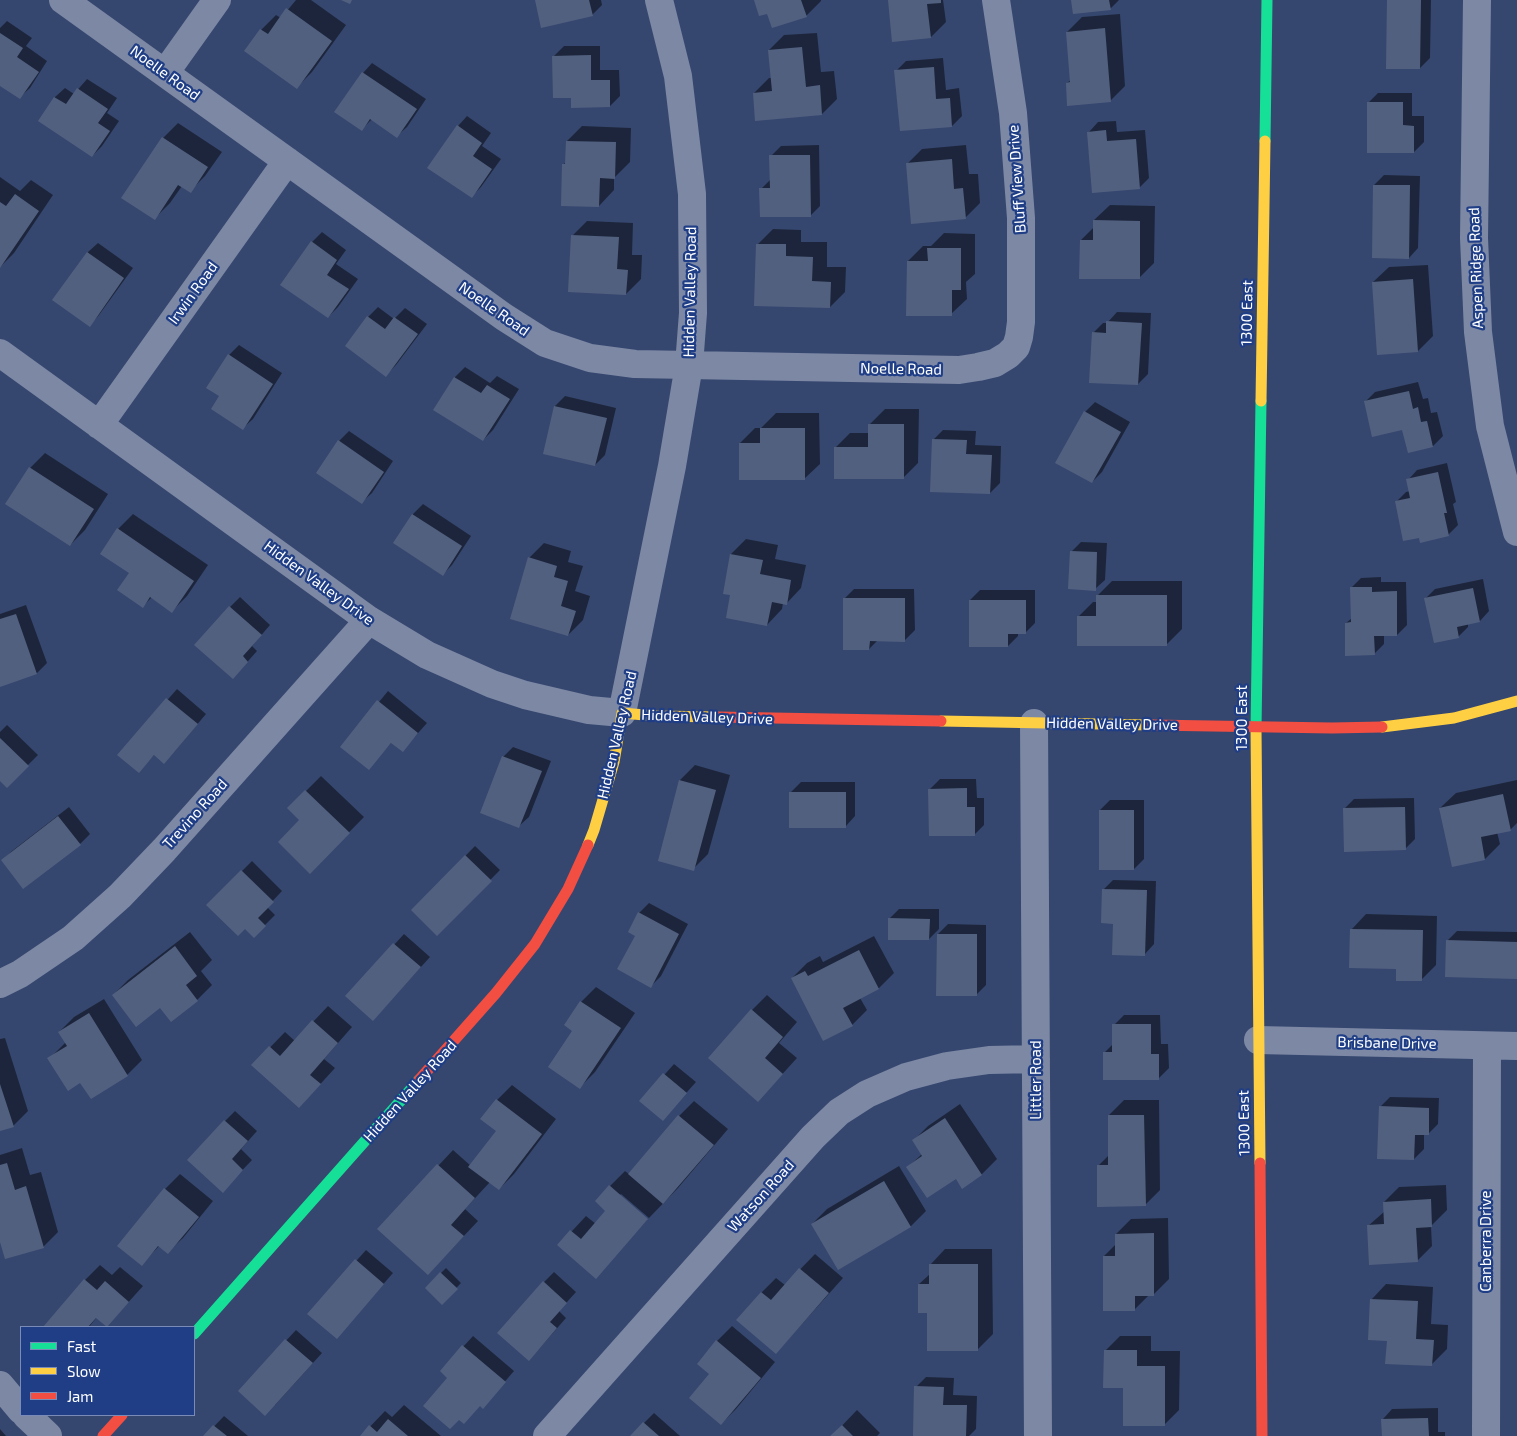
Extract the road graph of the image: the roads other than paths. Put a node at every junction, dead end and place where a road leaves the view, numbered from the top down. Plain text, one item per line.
1 (62, 0) edge
2 (217, 0) edge
3 (659, 0) edge
4 (996, 0) edge
5 (1267, 0) edge
6 (1477, 0) edge
7 (165, 73) junction
8 (287, 161) junction
9 (0, 354) edge
10 (1008, 355) joint
11 (689, 365) junction
12 (99, 425) junction
13 (1517, 532) edge
14 (369, 620) junction
15 (1517, 702) edge
16 (622, 713) junction
17 (1034, 723) junction
18 (1256, 726) junction
19 (0, 984) edge
20 (1258, 1040) junction
21 (1487, 1046) junction
22 (1517, 1046) edge
23 (1036, 1059) junction
24 (195, 1333) edge
25 (0, 1385) edge
26 (20, 1409) edge
27 (27, 1416) edge
28 (121, 1416) edge
29 (48, 1436) edge
30 (103, 1436) edge
31 (547, 1436) edge
32 (1038, 1436) edge
33 (1262, 1436) edge
34 (1486, 1436) edge

1 - 7 street, Noelle Road
2 - 7 street
3 - 11 street, Hidden Valley Road
4 - 10 street, Bluff View Drive
5 - 18 street, 1300 East
6 - 13 street, Aspen Ridge Road
7 - 8 street, Noelle Road
8 - 11 street, Noelle Road
8 - 12 street, Irwin Road
9 - 12 street, Hidden Valley Drive
10 - 11 street, Noelle Road
11 - 16 street, Hidden Valley Road
12 - 14 street, Hidden Valley Drive
14 - 16 street, Hidden Valley Drive
14 - 19 street, Trevino Road
15 - 18 street, Hidden Valley Drive
16 - 17 street, Hidden Valley Drive
16 - 24 street, Hidden Valley Road
17 - 18 street, Hidden Valley Drive
17 - 23 street, Littler Road
18 - 20 street, 1300 East
20 - 21 street, Brisbane Drive
20 - 33 street, 1300 East
21 - 22 street, Brisbane Drive
21 - 34 street, Canberra Drive
23 - 31 street, Watson Road
23 - 32 street, Littler Road
25 - 26 street
27 - 29 street
28 - 30 street

